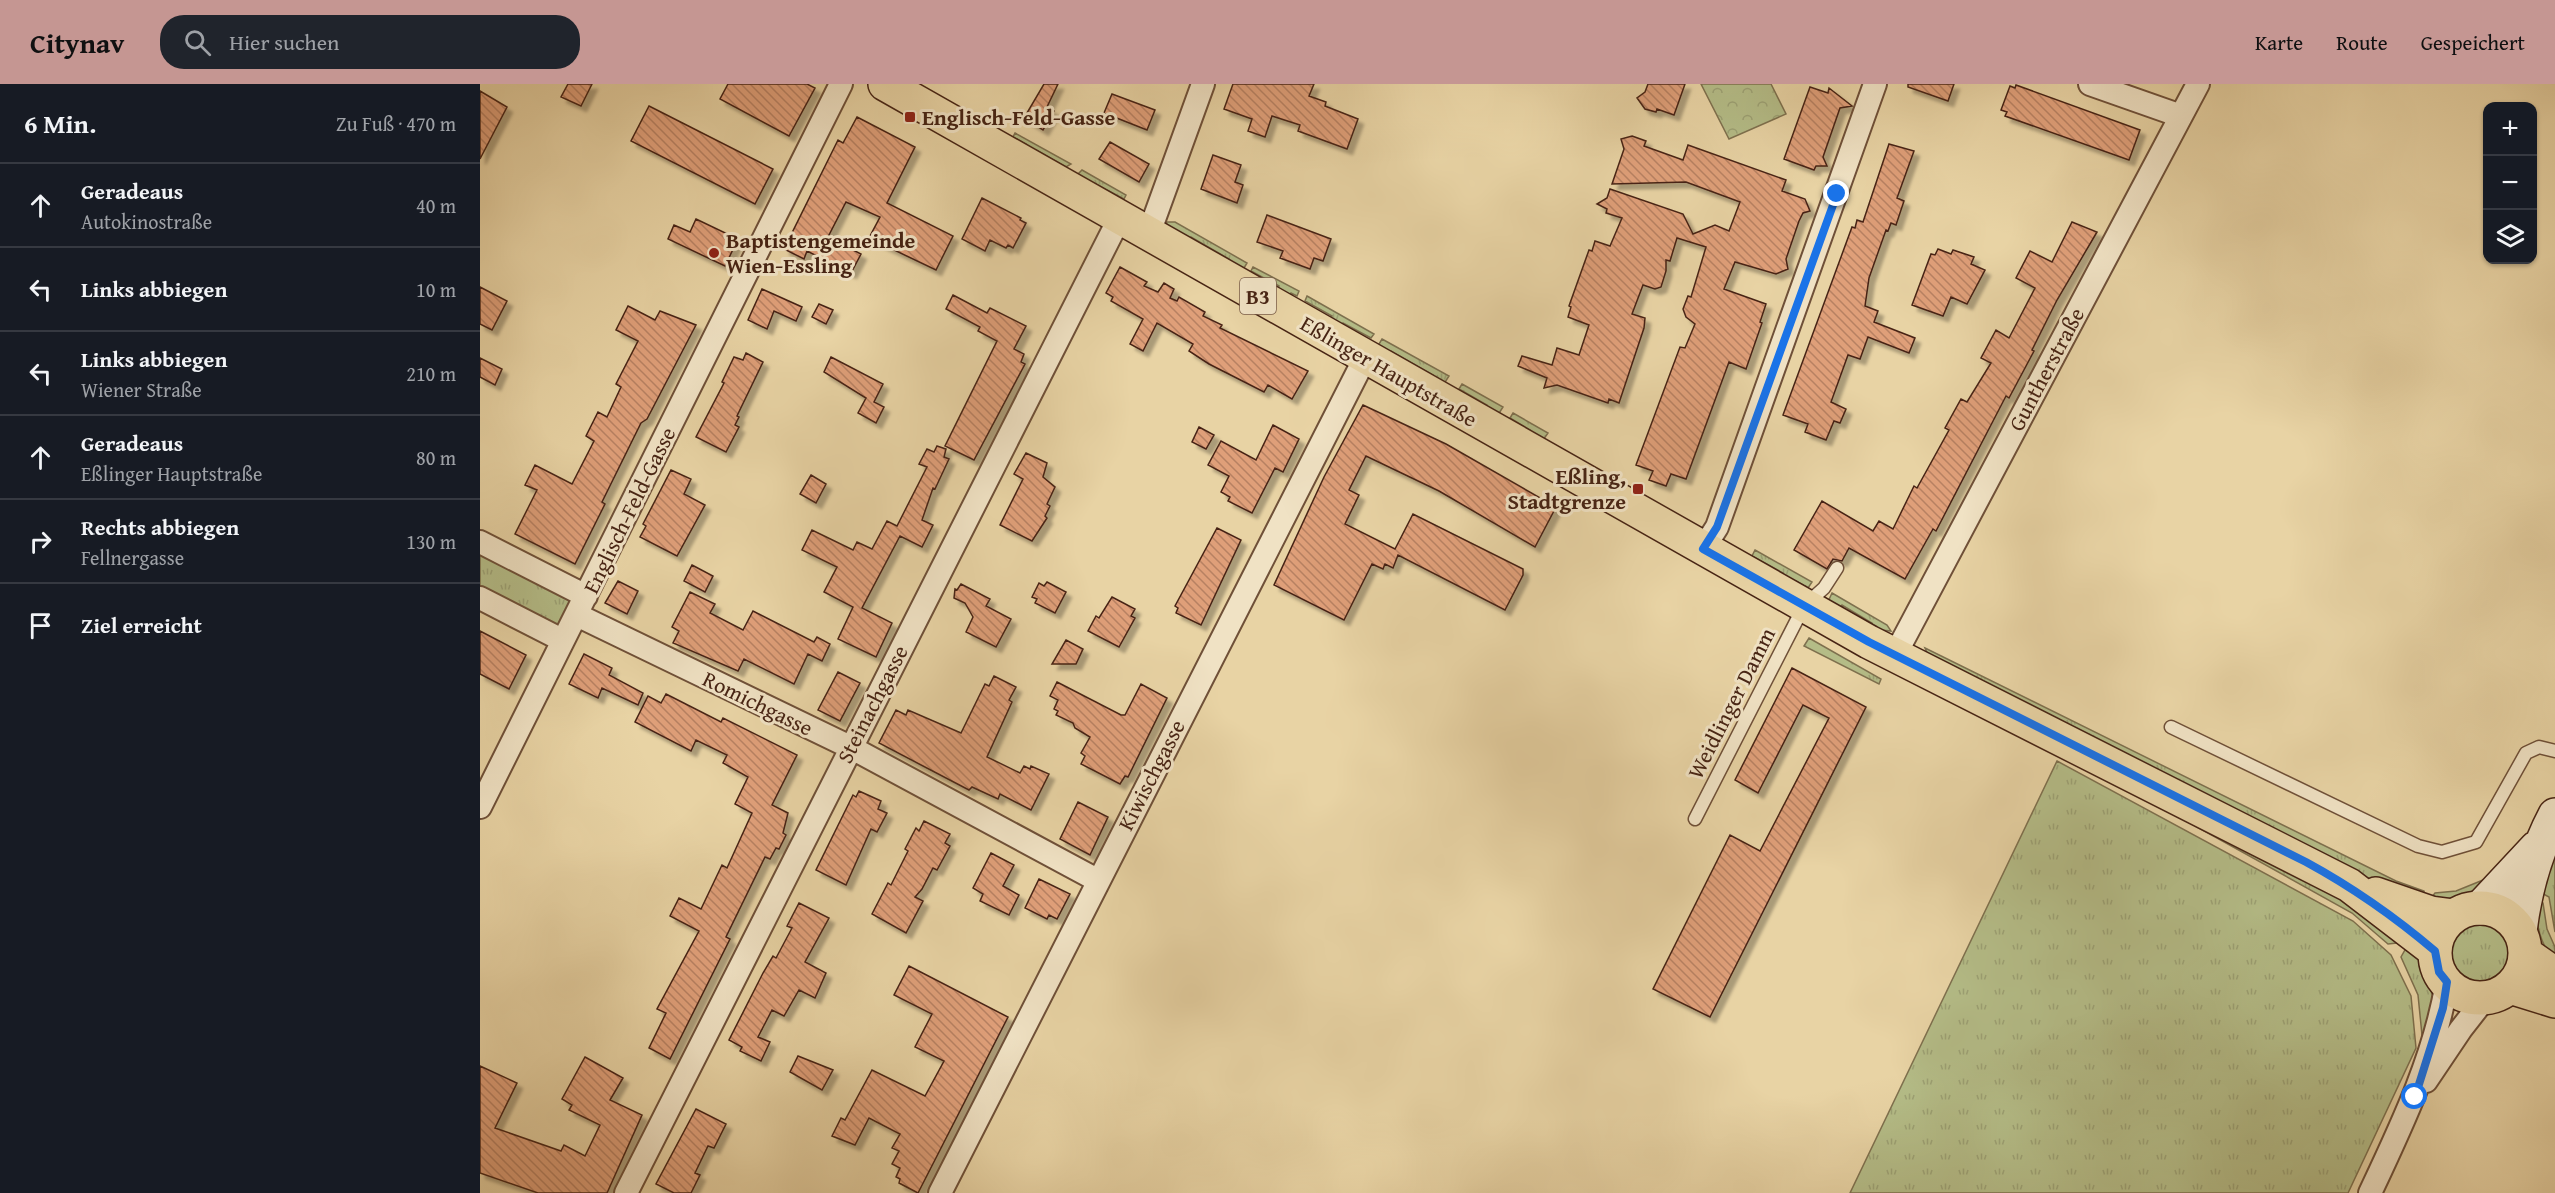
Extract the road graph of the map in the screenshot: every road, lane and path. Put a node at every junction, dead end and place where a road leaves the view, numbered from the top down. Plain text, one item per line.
1 (841, 84) edge
2 (885, 84) edge
3 (1203, 84) edge
4 (1875, 84) edge
5 (2090, 84) edge
6 (2198, 84) edge
7 (2181, 116) junction
8 (1120, 217) junction
9 (1149, 233) junction
10 (1365, 358) junction
11 (480, 542) edge
12 (1703, 549) junction
13 (1837, 568) dead end
14 (480, 598) edge
15 (581, 605) junction
16 (1804, 606) junction
17 (562, 640) junction
18 (1895, 655) junction
19 (2171, 727) dead end
20 (850, 747) junction
21 (2555, 751) edge
22 (480, 807) edge
23 (1695, 819) dead end
24 (2548, 829) edge
25 (1097, 880) junction
26 (2349, 885) junction
27 (2467, 912) junction
28 (2523, 942) junction
29 (2435, 951) junction
30 (2555, 974) edge
31 (2447, 982) junction
32 (2498, 992) junction
33 (2555, 1001) edge
34 (2415, 1097) junction
35 (626, 1193) edge
36 (940, 1193) edge
37 (2370, 1193) edge

1 - 15 street, Englisch-Feld-Gasse
2 - 8 main road, Eßlinger Hauptstraße / B3
3 - 9 street
4 - 12 street
5 - 7 street
6 - 7 street, Guntherstraße
7 - 18 street, Guntherstraße
8 - 9 main road, Eßlinger Hauptstraße / B3
8 - 20 street, Steinachgasse
9 - 10 main road, Eßlinger Hauptstraße / B3
10 - 12 main road, Eßlinger Hauptstraße / B3
10 - 25 street, Kiwischgasse
11 - 15 street, Romichgasse
12 - 16 main road, Eßlinger Hauptstraße / B3
13 - 16 lane, Weidlinger Damm
14 - 17 street
15 - 17 street, Englisch-Feld-Gasse
15 - 20 street, Romichgasse
16 - 18 main road, Eßlinger Hauptstraße / B3
16 - 23 lane, Weidlinger Damm
17 - 22 street, Englisch-Feld-Gasse
18 - 26 main road, B3
19 - 21 lane
20 - 25 street, Romichgasse
20 - 35 street, Steinachgasse
24 - 27 main road
24 - 28 main road
25 - 36 street, Kiwischgasse
26 - 27 main road, B3
26 - 29 main road, B3
27 - 28 main road
27 - 29 main road
28 - 30 main road
28 - 32 main road
29 - 31 main road
31 - 32 main road
31 - 34 street
32 - 33 main road
32 - 34 street
34 - 37 street

